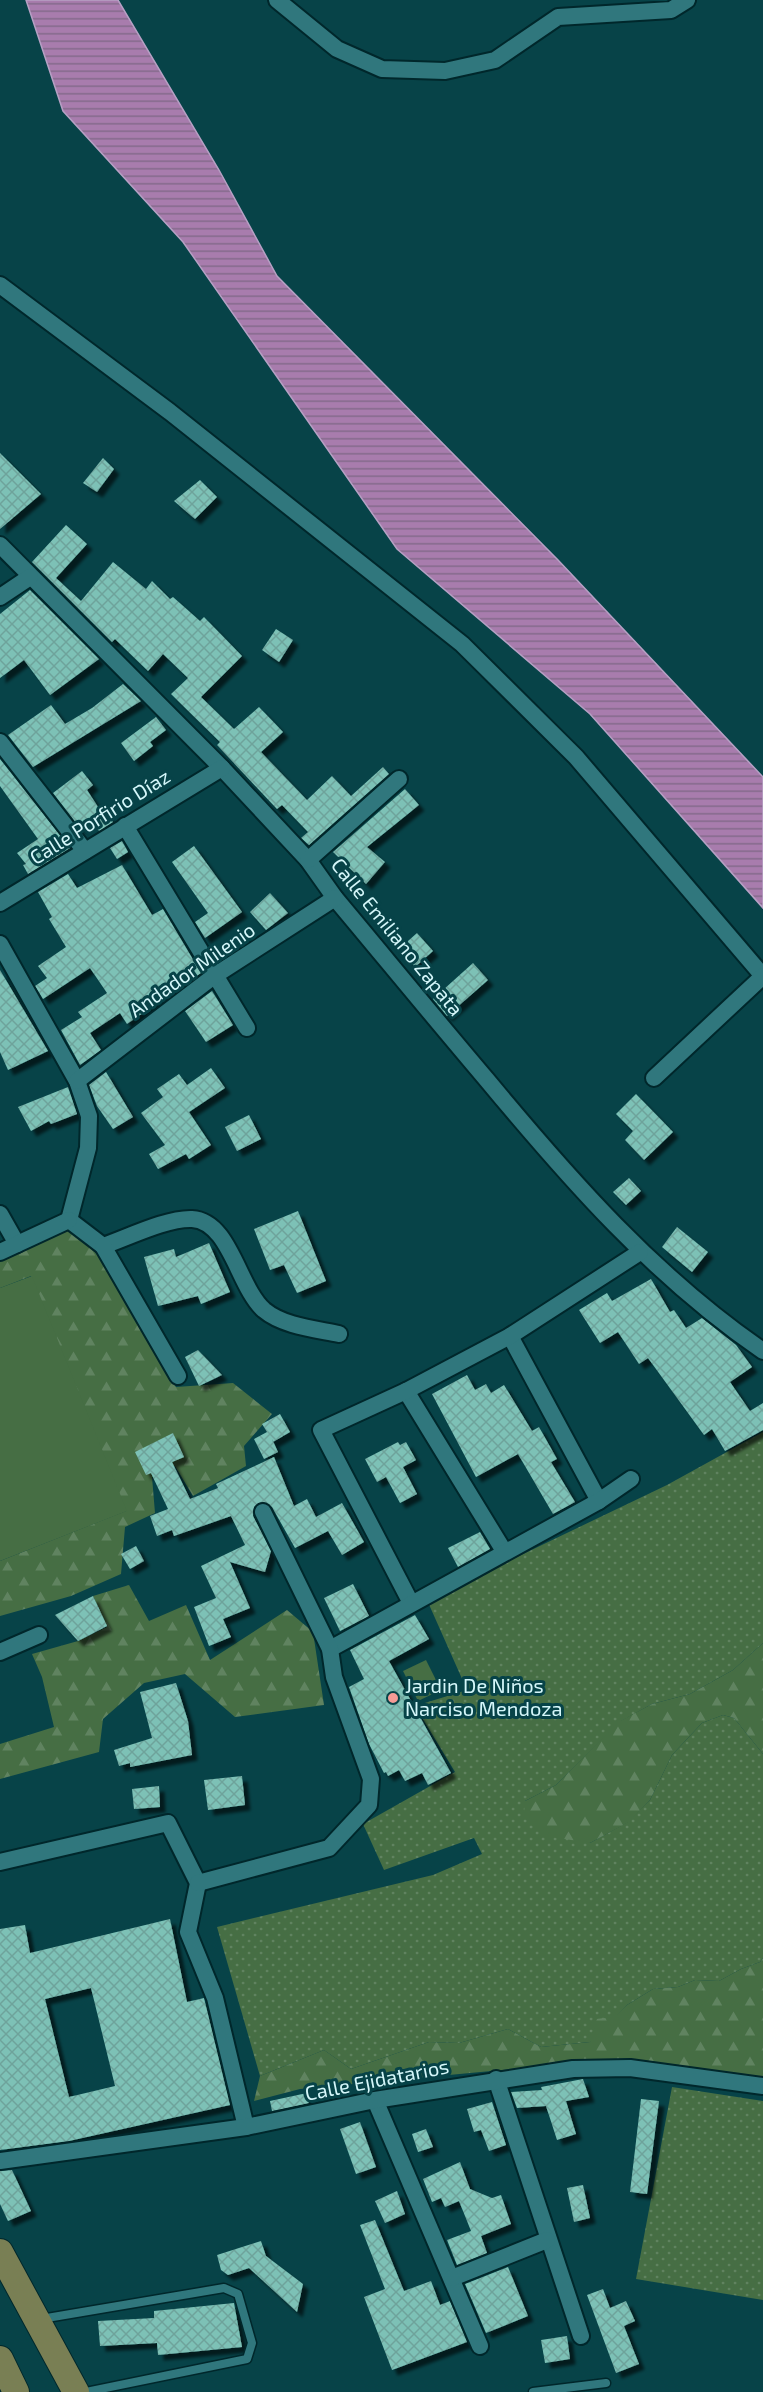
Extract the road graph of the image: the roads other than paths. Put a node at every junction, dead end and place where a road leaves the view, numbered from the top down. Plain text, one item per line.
1 (277, 0) edge
2 (687, 0) edge
3 (0, 285) edge
4 (0, 545) edge
5 (30, 577) junction
6 (0, 597) edge
7 (0, 742) edge
8 (222, 768) junction
9 (399, 779) dead end
10 (125, 826) junction
11 (86, 851) junction
12 (308, 860) junction
13 (335, 898) junction
14 (0, 903) edge
15 (0, 944) edge
16 (214, 976) junction
17 (763, 976) edge
18 (247, 1028) dead end
19 (654, 1078) dead end
20 (77, 1081) junction
21 (0, 1214) edge
22 (69, 1220) junction
23 (17, 1244) junction
24 (103, 1246) junction
25 (0, 1252) edge
26 (640, 1252) junction
27 (339, 1334) dead end
28 (510, 1336) junction
29 (763, 1351) edge
30 (178, 1376) dead end
31 (406, 1391) junction
32 (631, 1479) dead end
33 (599, 1501) junction
34 (263, 1512) dead end
35 (504, 1551) junction
36 (411, 1603) junction
37 (39, 1635) dead end
38 (330, 1649) junction
39 (0, 1652) edge
40 (0, 1862) edge
41 (198, 1882) junction
42 (496, 2079) junction
43 (763, 2086) edge
44 (375, 2100) junction
45 (246, 2127) junction
46 (0, 2161) edge
47 (547, 2240) junction
48 (0, 2252) edge
49 (452, 2278) junction
50 (37, 2319) junction
51 (581, 2336) dead end
52 (480, 2346) dead end
53 (0, 2360) edge
54 (606, 2383) dead end
55 (16, 2392) edge
56 (76, 2392) edge
57 (86, 2392) edge
58 (533, 2392) edge

1 - 2 street
3 - 17 street
4 - 5 street, Calle Emiliano Zapata
5 - 6 street
5 - 8 street, Calle Emiliano Zapata
7 - 11 street
8 - 10 street, Calle Porfirio Díaz
8 - 12 street, Calle Emiliano Zapata
9 - 12 street
10 - 11 street, Calle Porfirio Díaz
10 - 16 street
11 - 14 street, Calle Porfirio Díaz
12 - 13 street, Calle Emiliano Zapata
13 - 16 street, Andador Milenio
13 - 26 street, Calle Emiliano Zapata
15 - 20 street
16 - 18 street
16 - 20 street, Andador Milenio
17 - 19 street
20 - 22 street
21 - 23 street
22 - 23 street
22 - 24 street
23 - 25 street
24 - 27 street
24 - 30 street
26 - 28 street
26 - 29 street, Calle Emiliano Zapata
28 - 31 street
28 - 33 street
31 - 35 street
31 - 36 street
32 - 33 street
33 - 35 street
34 - 38 street
35 - 36 street
36 - 38 street
37 - 39 street
38 - 41 street
40 - 41 street
41 - 45 street
42 - 43 street, Calle Ejidatarios
42 - 44 street, Calle Ejidatarios
42 - 47 street
44 - 45 street, Calle Ejidatarios
44 - 49 street
45 - 46 street, Calle Ejidatarios
47 - 49 street
47 - 51 street
48 - 50 main road
49 - 52 street
50 - 56 main road
50 - 57 lane
53 - 55 main road
54 - 58 lane

